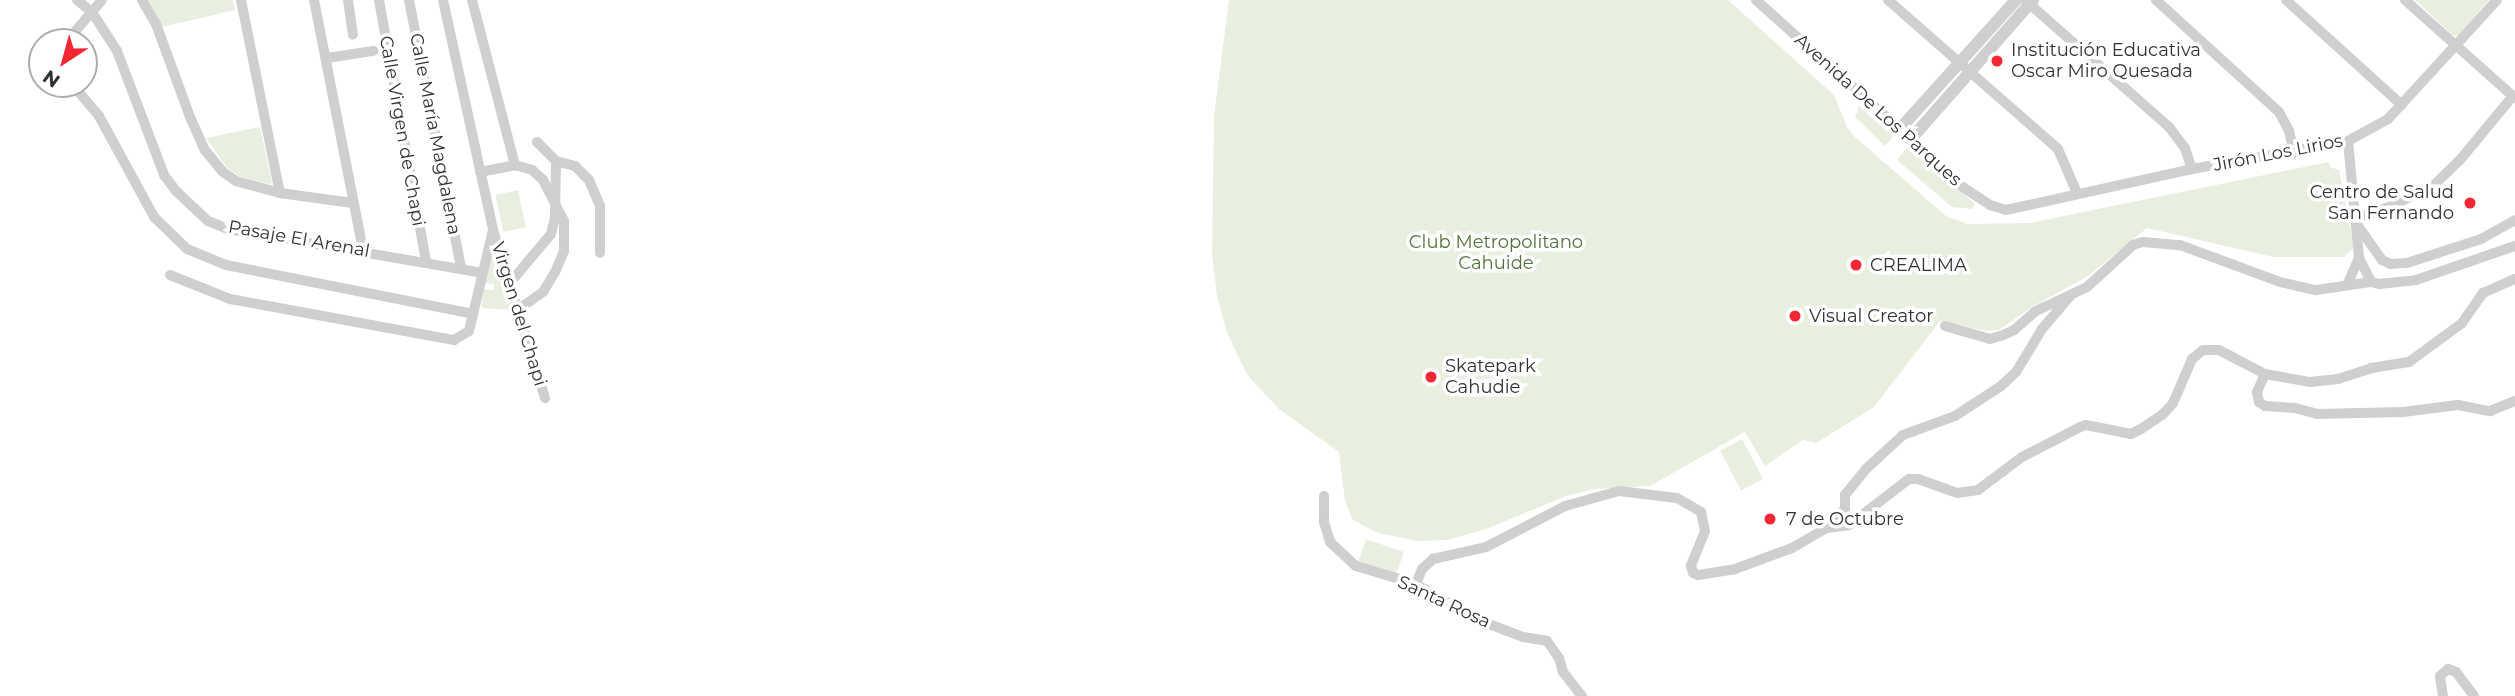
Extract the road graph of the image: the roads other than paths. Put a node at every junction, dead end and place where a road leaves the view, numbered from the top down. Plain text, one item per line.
1 (77, 0) edge
2 (102, 0) edge
3 (142, 0) edge
4 (240, 0) edge
5 (314, 0) edge
6 (348, 0) edge
7 (379, 0) edge
8 (409, 0) edge
9 (443, 0) edge
10 (472, 0) edge
11 (1756, 0) edge
12 (1888, 0) edge
13 (2016, 0) edge
14 (2156, 0) edge
15 (2286, 0) edge
16 (2405, 0) edge
17 (2497, 0) edge
18 (2029, 1) edge
19 (92, 12) junction
20 (78, 28) edge
21 (353, 35) dead end
22 (2457, 47) junction
23 (373, 51) dead end
24 (327, 58) junction
25 (1965, 67) junction
26 (2514, 97) edge
27 (84, 98) edge
28 (2402, 105) junction
29 (1900, 129) junction
30 (1911, 139) junction
31 (2348, 141) junction
32 (537, 142) dead end
33 (2294, 153) junction
34 (556, 161) junction
35 (514, 165) junction
36 (2192, 169) junction
37 (480, 172) junction
38 (280, 193) junction
39 (2077, 193) junction
40 (352, 203) junction
41 (557, 204) junction
42 (2006, 210) joint
43 (2515, 220) edge
44 (2357, 222) junction
45 (493, 230) junction
46 (2515, 246) edge
47 (363, 250) junction
48 (600, 253) dead end
49 (2359, 258) junction
50 (426, 261) junction
51 (461, 268) junction
52 (482, 273) junction
53 (170, 275) dead end
54 (2515, 279) edge
55 (2371, 282) junction
56 (509, 284) junction
57 (2347, 285) junction
58 (2073, 294) junction
59 (519, 309) junction
60 (473, 314) junction
61 (1945, 326) dead end
62 (2265, 374) junction
63 (545, 398) dead end
64 (2515, 401) edge
65 (1324, 496) dead end
66 (1845, 509) junction
67 (1860, 517) junction
68 (1826, 528) junction
69 (1416, 584) junction
70 (1582, 696) edge
71 (2443, 696) edge
72 (2473, 696) edge

1 - 19 street, Pasaje El Arenal
2 - 19 street
3 - 38 street
4 - 38 street
5 - 24 street
6 - 21 street, Calle Virgen de Chapi
7 - 50 street, Calle Virgen de Chapi
8 - 51 street, Calle María Magdalena
9 - 37 street, Virgen del Chapi
10 - 35 street
11 - 29 street, Avenida De Los Parques
12 - 25 street
13 - 25 street
14 - 33 street
15 - 28 street
16 - 22 street
17 - 22 street, Jirón Los Lirios
18 - 25 street
18 - 36 street
19 - 20 street
19 - 47 street, Pasaje El Arenal
22 - 26 street
22 - 28 street, Jirón Los Lirios
23 - 24 street
24 - 40 street
25 - 29 street
25 - 30 street
25 - 39 street
26 - 44 street
27 - 60 street
28 - 31 street, Jirón Los Lirios
29 - 30 street, Avenida De Los Parques
30 - 42 street, Avenida De Los Parques
31 - 33 street, Jirón Los Lirios
31 - 44 street
32 - 34 street
33 - 36 street, Jirón Los Lirios
34 - 41 street
34 - 48 street
35 - 37 street
35 - 41 street
36 - 39 street, Jirón Los Lirios
37 - 45 street, Virgen del Chapi
38 - 40 street
39 - 42 street, Jirón Los Lirios
40 - 47 street
41 - 56 street
41 - 59 street
43 - 44 street
44 - 49 street
45 - 52 street
45 - 56 street, Virgen del Chapi
46 - 55 street
47 - 50 street, Pasaje El Arenal
49 - 55 street
49 - 57 street
50 - 51 street, Pasaje El Arenal
51 - 52 street, Pasaje El Arenal
52 - 60 street
53 - 60 street
54 - 62 street
55 - 57 street
56 - 59 street, Virgen del Chapi
57 - 58 street
58 - 61 street
58 - 66 street
59 - 63 street, Virgen del Chapi
62 - 64 street
62 - 67 street
65 - 69 street, Santa Rosa
66 - 67 street
66 - 68 street
67 - 68 street
68 - 69 street
69 - 70 street, Santa Rosa
71 - 72 street

